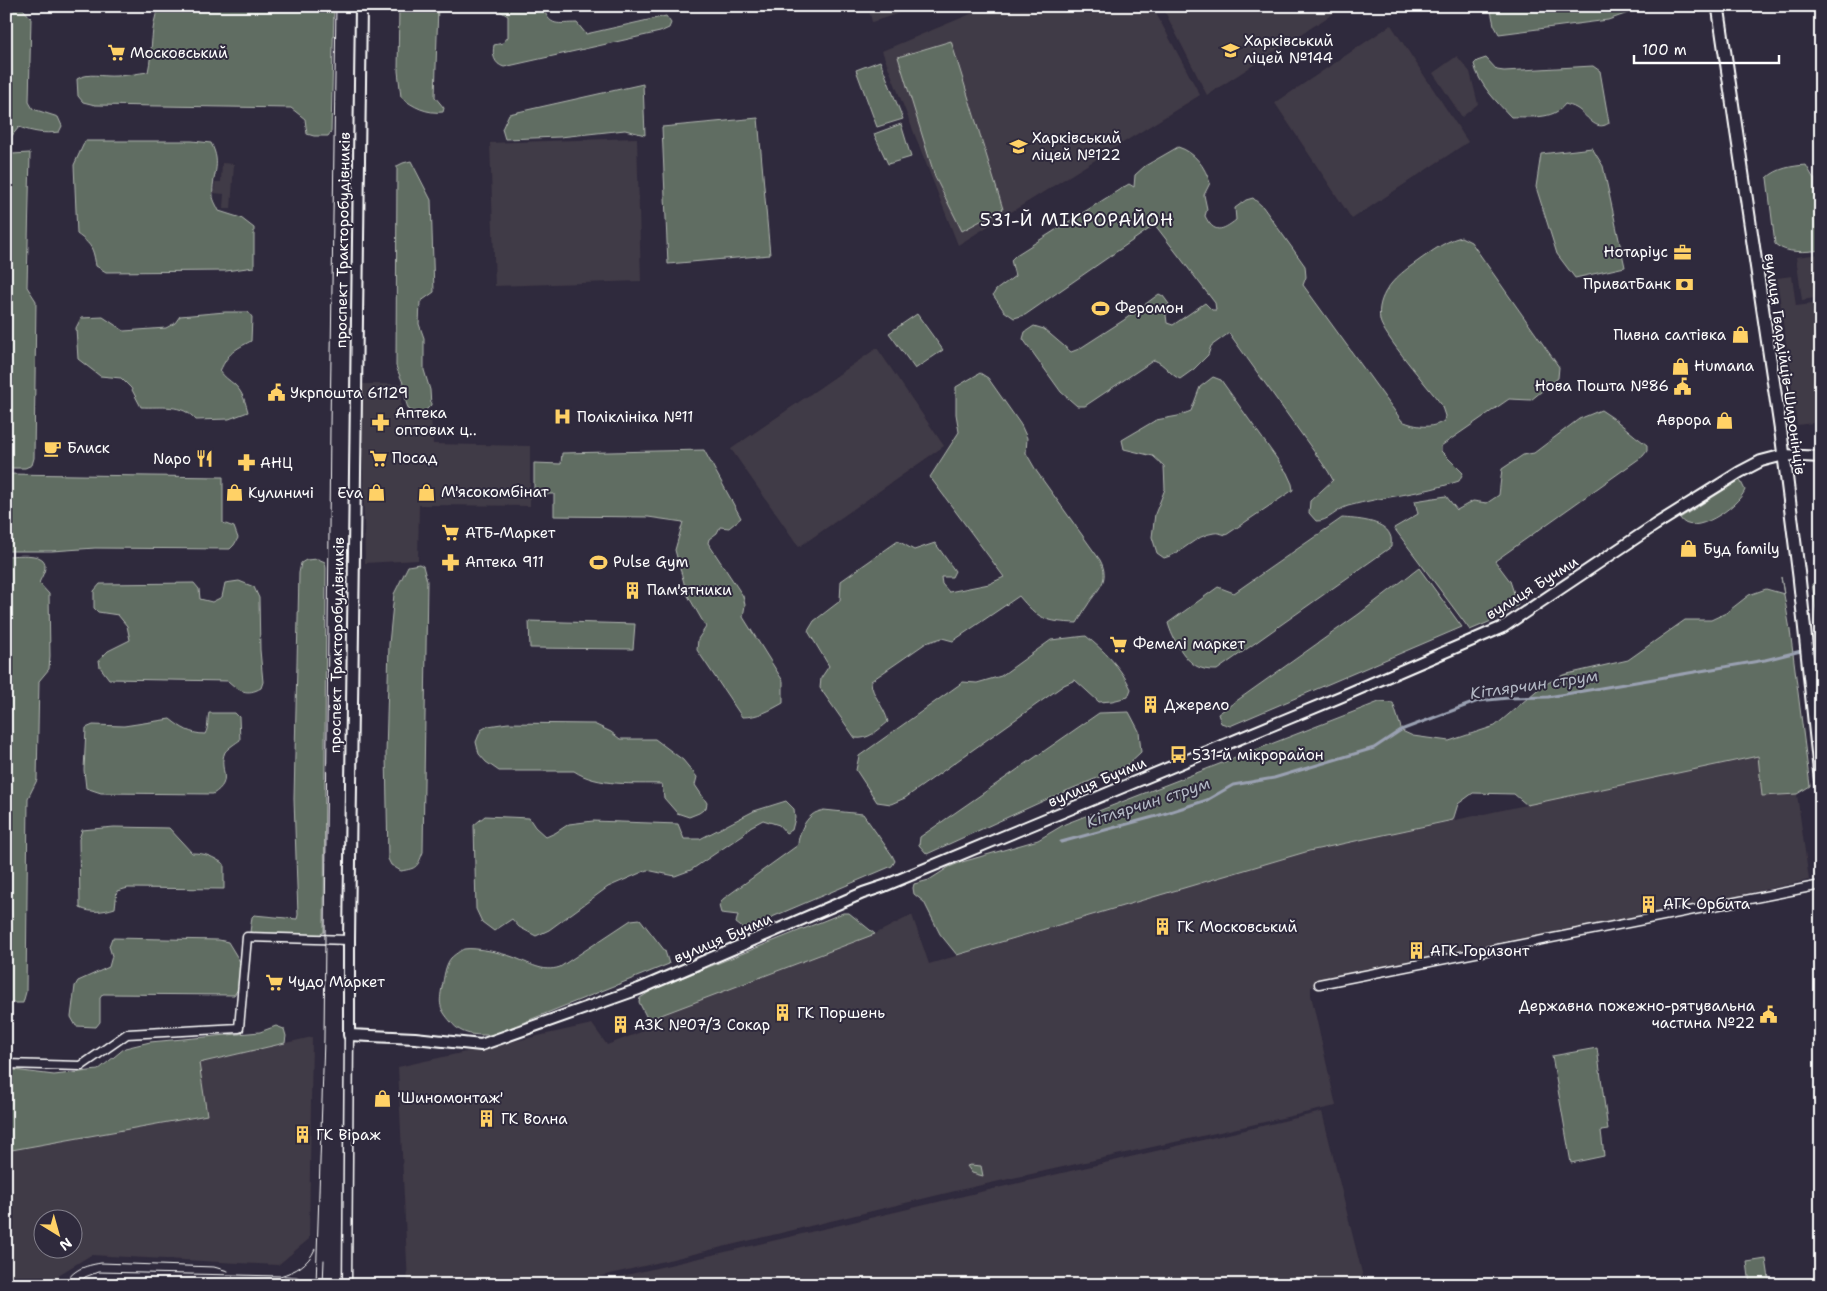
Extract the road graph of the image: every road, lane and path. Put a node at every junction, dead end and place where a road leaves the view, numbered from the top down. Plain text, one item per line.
1 (361, 6) edge
2 (1718, 6) edge
3 (1784, 455) junction
4 (1821, 457) edge
5 (1821, 786) edge
6 (1821, 885) edge
7 (348, 940) junction
8 (1318, 984) dead end
9 (349, 1035) junction
10 (6, 1064) edge
11 (347, 1285) edge

1 - 7 street, проспект Тракторобудівників
2 - 3 main road, вулиця Гвардійців-Широнінців
3 - 4 street, вулиця Бучми
3 - 5 main road, вулиця Гвардійців-Широнінців
3 - 9 street, вулиця Бучми
6 - 8 street
7 - 9 street, проспект Тракторобудівників
7 - 10 street
9 - 11 street, проспект Тракторобудівників

